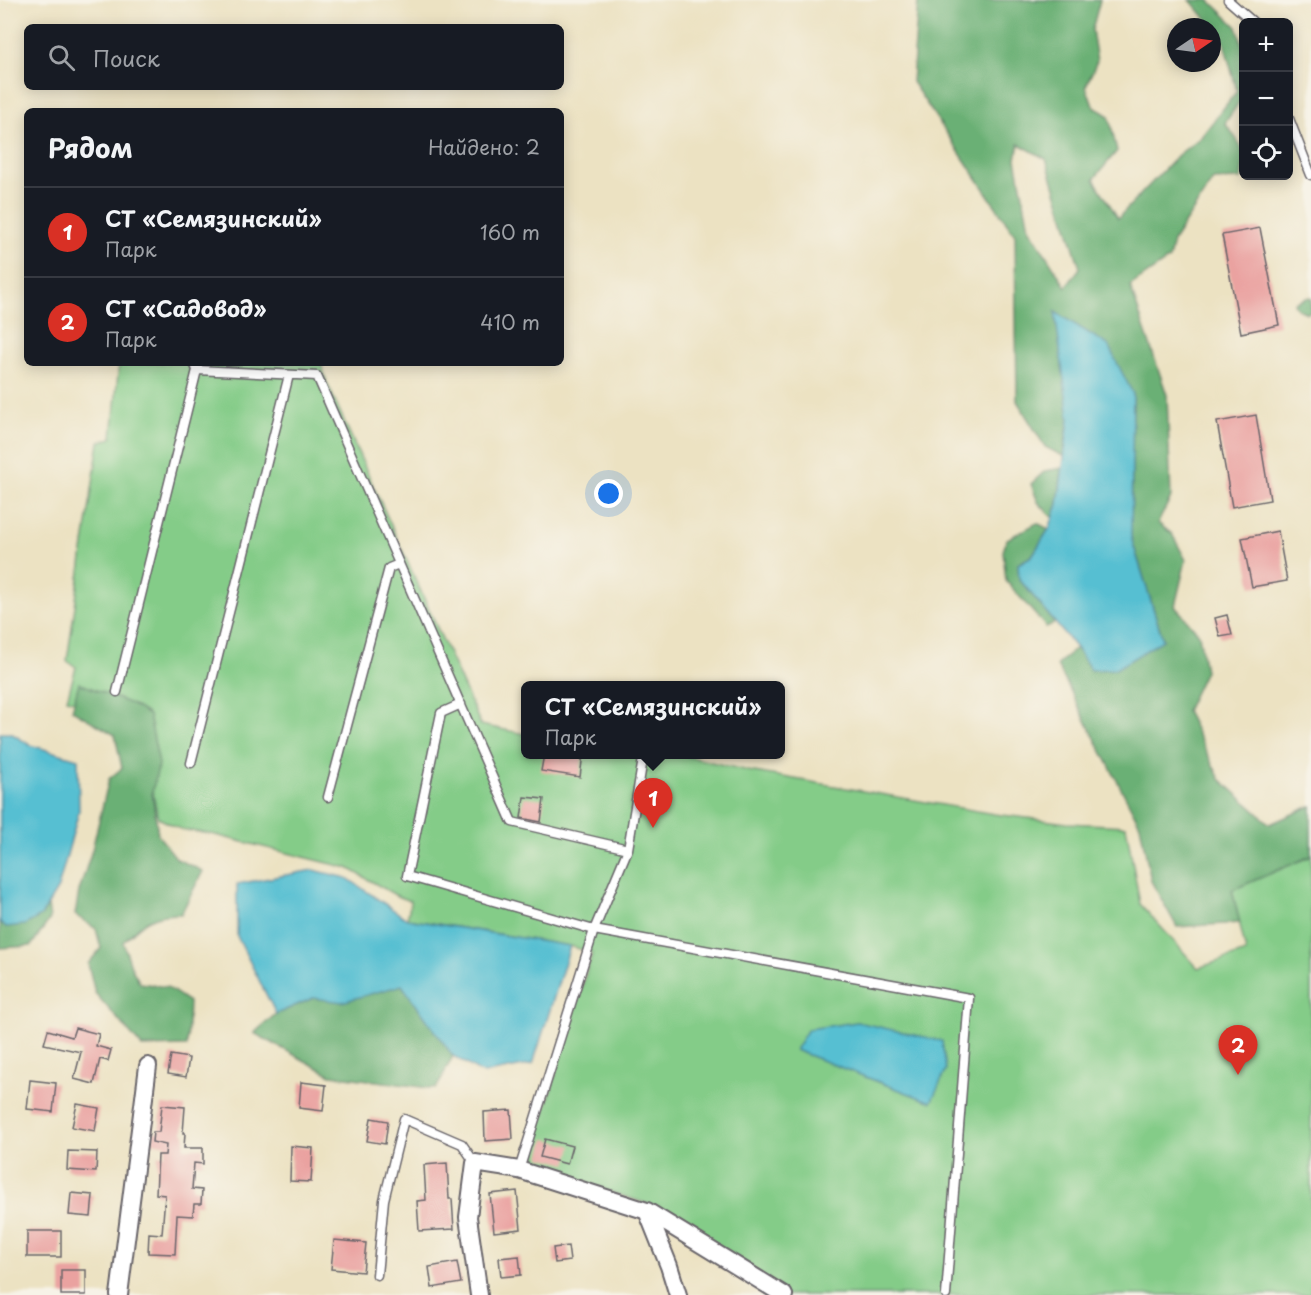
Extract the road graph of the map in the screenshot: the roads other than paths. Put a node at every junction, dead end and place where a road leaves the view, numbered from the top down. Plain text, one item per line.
1 (1228, 0) edge
2 (1248, 18) edge
3 (1292, 126) edge
4 (1311, 175) edge
5 (196, 366) edge
6 (289, 375) junction
7 (399, 564) junction
8 (117, 692) dead end
9 (461, 704) junction
10 (643, 759) dead end
11 (191, 763) dead end
12 (328, 797) dead end
13 (628, 849) junction
14 (594, 930) junction
15 (148, 1066) dead end
16 (475, 1163) junction
17 (519, 1170) junction
18 (647, 1211) junction
19 (377, 1275) dead end
20 (119, 1295) edge
21 (479, 1295) edge
22 (678, 1295) edge
23 (784, 1295) edge
24 (946, 1295) edge

1 - 2 lane
3 - 4 lane
5 - 6 lane
5 - 8 lane
6 - 7 lane
6 - 11 lane
7 - 9 lane
7 - 12 lane
9 - 13 lane
9 - 14 lane
10 - 13 lane
13 - 14 lane
14 - 17 lane
14 - 24 lane
15 - 20 street
16 - 17 street
16 - 19 lane
16 - 21 street
17 - 18 street
18 - 22 street
18 - 23 street

